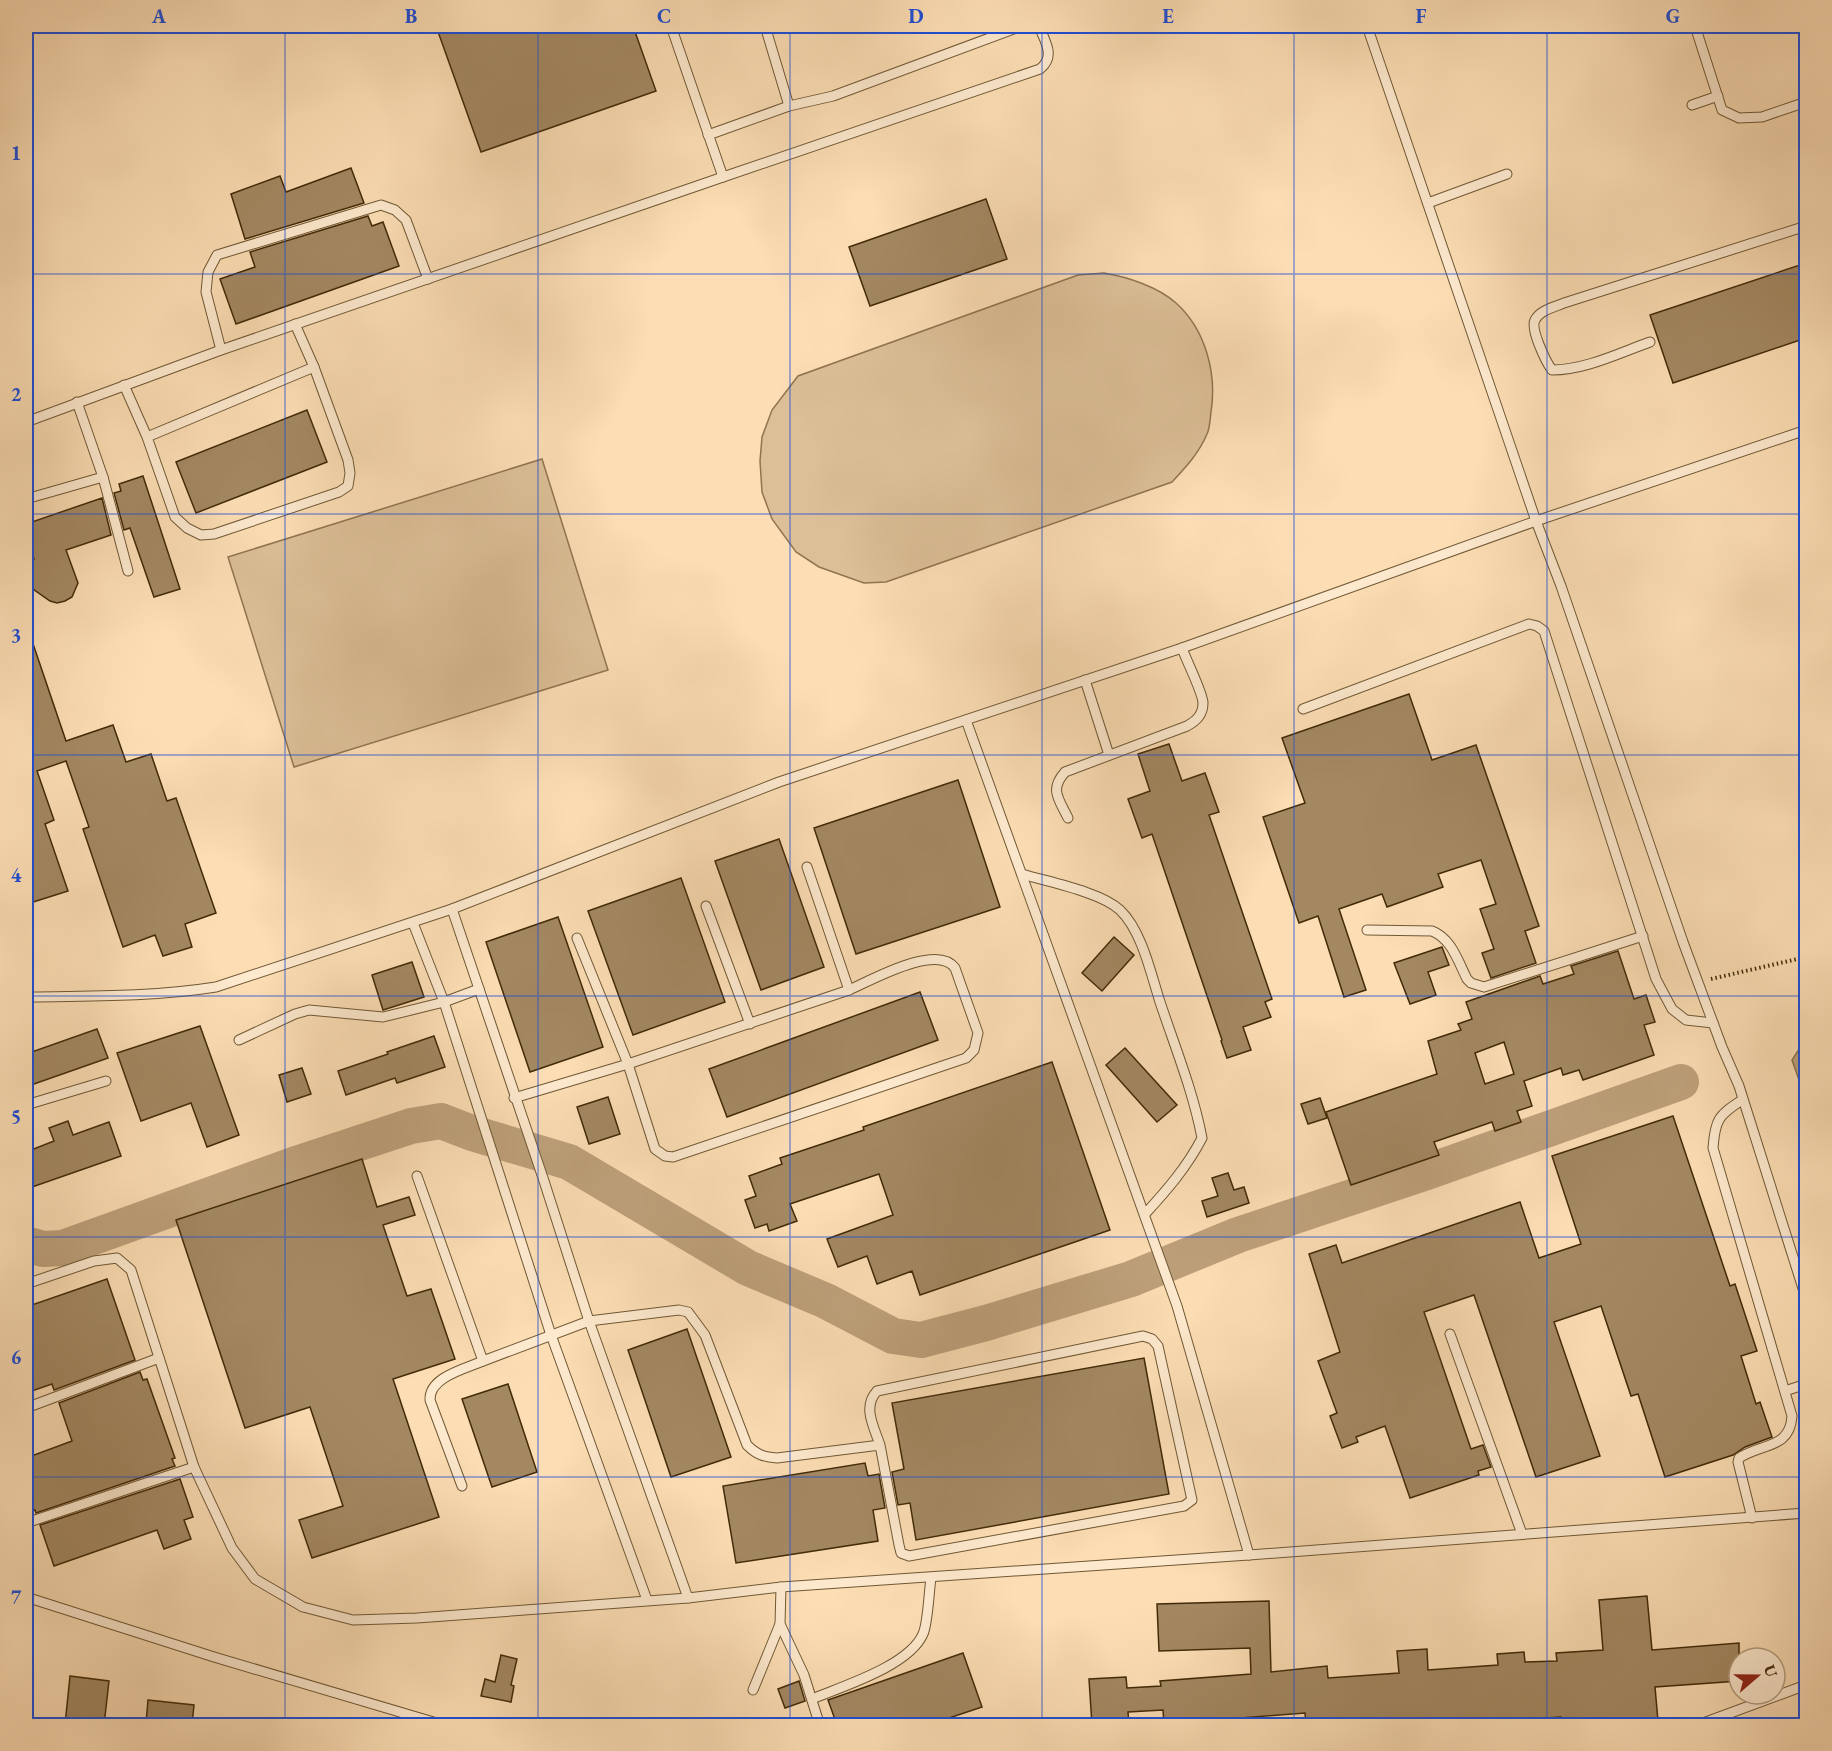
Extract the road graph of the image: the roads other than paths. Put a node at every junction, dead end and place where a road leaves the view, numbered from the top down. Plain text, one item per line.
1 (671, 26) edge
2 (765, 26) edge
3 (1022, 26) edge
4 (1039, 26) edge
5 (1367, 26) edge
6 (1695, 26) edge
7 (1718, 96) junction
8 (1806, 102) edge
9 (1692, 105) dead end
10 (789, 106) junction
11 (708, 135) junction
12 (1508, 174) dead end
13 (723, 177) junction
14 (1428, 203) junction
15 (1806, 226) edge
16 (428, 279) junction
17 (295, 324) junction
18 (1650, 342) dead end
19 (221, 350) junction
20 (314, 367) junction
21 (124, 385) junction
22 (77, 402) junction
23 (26, 422) edge
24 (1806, 430) edge
25 (147, 437) junction
26 (103, 477) junction
27 (26, 499) edge
28 (1536, 521) junction
29 (128, 571) dead end
30 (1182, 648) junction
31 (1085, 680) junction
32 (1303, 709) dead end
33 (966, 720) junction
34 (1109, 755) junction
35 (1068, 818) dead end
36 (807, 867) dead end
37 (1022, 874) junction
38 (706, 906) dead end
39 (452, 909) junction
40 (413, 923) junction
41 (1367, 930) dead end
42 (1643, 936) junction
43 (577, 938) dead end
44 (479, 989) junction
45 (849, 990) junction
46 (26, 997) edge
47 (444, 1002) junction
48 (1713, 1023) junction
49 (750, 1024) junction
50 (239, 1040) dead end
51 (628, 1064) junction
52 (106, 1081) dead end
53 (514, 1098) junction
54 (1742, 1100) junction
55 (26, 1105) edge
56 (417, 1176) dead end
57 (1145, 1214) junction
58 (26, 1284) edge
59 (1806, 1298) edge
60 (589, 1321) junction
61 (1450, 1334) dead end
62 (551, 1335) junction
63 (159, 1358) junction
64 (483, 1361) junction
65 (1806, 1384) edge
66 (1785, 1391) junction
67 (26, 1408) edge
68 (880, 1445) junction
69 (194, 1467) junction
70 (462, 1486) dead end
71 (1806, 1513) edge
72 (1752, 1518) junction
73 (29, 1522) dead end
74 (1522, 1534) junction
75 (1249, 1555) junction
76 (931, 1578) junction
77 (781, 1587) junction
78 (26, 1597) edge
79 (688, 1598) junction
80 (647, 1600) junction
81 (780, 1624) junction
82 (1806, 1685) edge
83 (753, 1690) dead end
84 (812, 1698) junction
85 (447, 1725) edge
86 (820, 1725) edge
87 (1695, 1725) edge

1 - 11 lane
2 - 10 lane
3 - 10 lane
4 - 13 lane
5 - 14 lane
6 - 7 lane
7 - 8 lane
7 - 9 lane
10 - 11 lane
11 - 13 lane
12 - 14 lane
13 - 16 lane
14 - 28 lane
15 - 18 lane
16 - 17 lane
16 - 19 lane
17 - 19 lane
17 - 20 lane
19 - 21 lane
20 - 25 lane
20 - 25 lane
21 - 22 lane
21 - 25 lane
22 - 23 lane
22 - 26 lane
24 - 28 lane
26 - 27 lane
26 - 29 lane
28 - 30 lane
28 - 48 lane
30 - 31 lane
30 - 34 lane
31 - 33 lane
31 - 34 lane
32 - 42 lane
33 - 37 lane
33 - 39 lane
34 - 35 lane
36 - 45 lane
37 - 57 lane
37 - 57 lane
38 - 49 lane
39 - 40 lane
39 - 44 lane
40 - 46 lane
40 - 47 lane
41 - 42 lane
42 - 48 lane
43 - 51 lane
44 - 47 lane
44 - 53 lane
45 - 49 lane
45 - 51 lane
47 - 50 lane
47 - 62 lane
48 - 54 lane
49 - 51 lane
51 - 53 lane
52 - 55 lane
53 - 60 lane
54 - 59 lane
54 - 66 lane
56 - 64 lane
57 - 75 lane
58 - 63 lane
60 - 62 lane
60 - 68 lane
60 - 79 lane
61 - 74 lane
62 - 64 lane
62 - 80 lane
63 - 67 lane
63 - 69 lane
64 - 70 lane
65 - 66 lane
66 - 72 lane
68 - 68 lane
69 - 73 lane
69 - 80 lane
71 - 72 lane
72 - 74 lane
74 - 75 lane
75 - 76 lane
76 - 77 lane
76 - 84 lane
77 - 79 lane
77 - 81 lane
78 - 85 lane
79 - 80 lane
81 - 83 lane
81 - 84 lane
82 - 87 lane
84 - 86 lane

